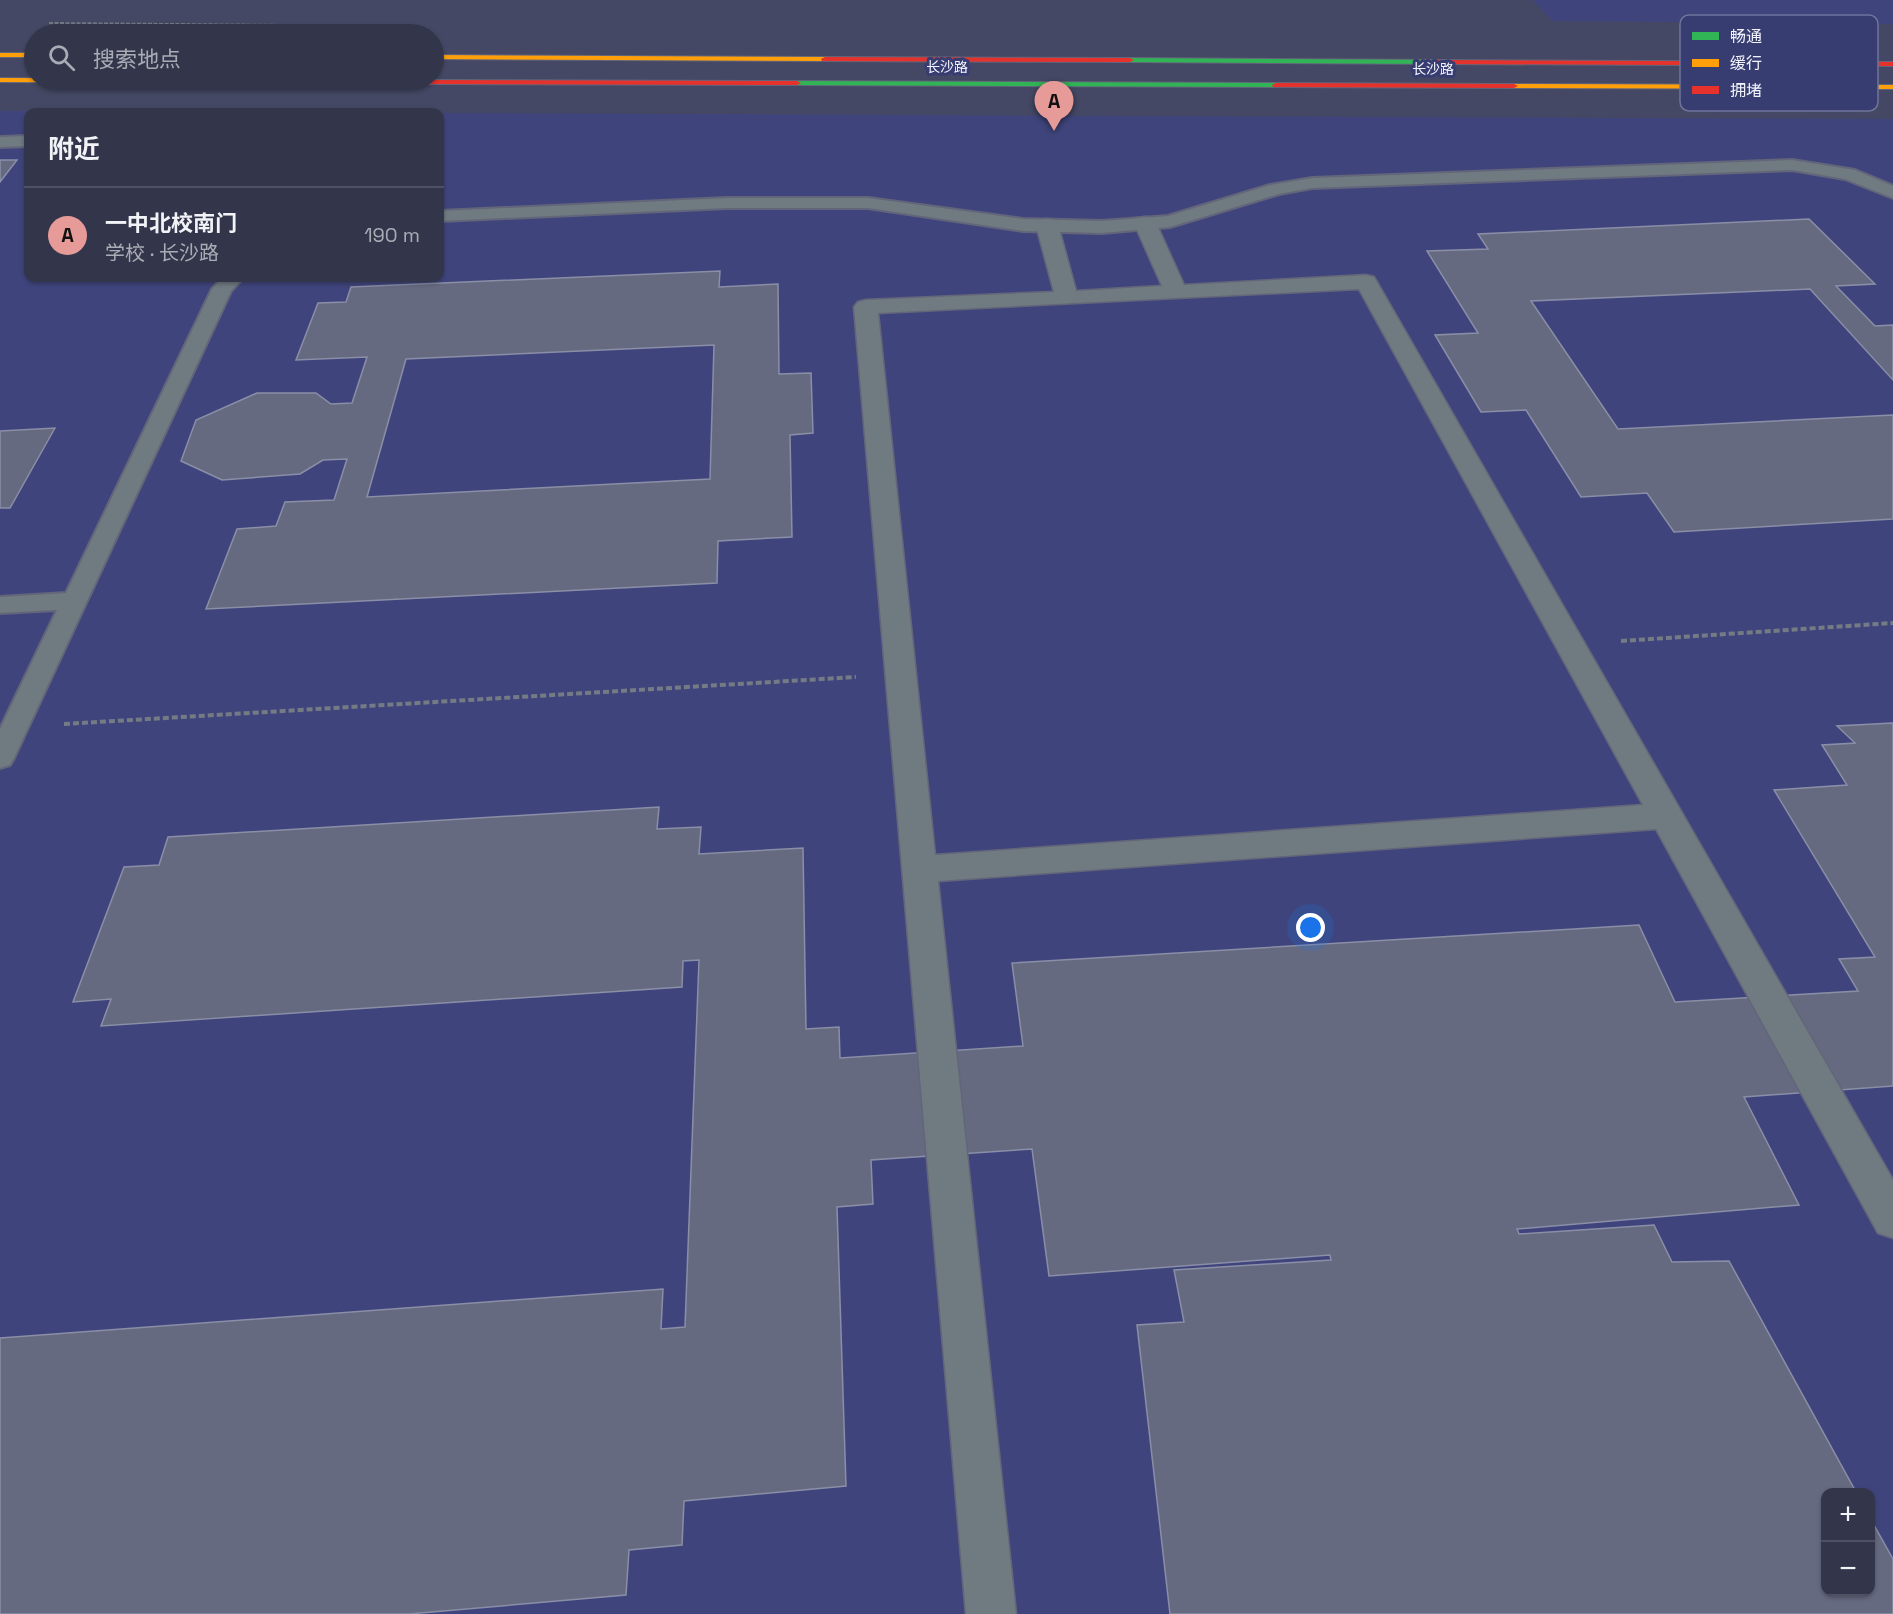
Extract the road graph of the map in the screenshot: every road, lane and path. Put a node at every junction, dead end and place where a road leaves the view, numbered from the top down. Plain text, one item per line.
1 (0, 55) edge
2 (24, 55) edge
3 (444, 57) edge
4 (1680, 62) edge
5 (1878, 63) edge
6 (1893, 63) edge
7 (0, 80) edge
8 (24, 80) edge
9 (444, 82) edge
10 (1680, 86) edge
11 (1878, 87) edge
12 (1893, 87) edge
13 (24, 141) edge
14 (0, 142) edge
15 (1892, 192) edge
16 (444, 216) edge
17 (1145, 223) junction
18 (1047, 225) junction
19 (229, 282) edge
20 (1176, 292) junction
21 (1067, 298) junction
22 (74, 601) junction
23 (0, 605) edge
24 (1893, 623) edge
25 (1570, 644) junction
26 (901, 674) junction
27 (15, 727) junction
28 (0, 758) edge
29 (1666, 816) junction
30 (920, 869) junction
31 (1893, 1219) edge
32 (991, 1614) edge

1 - 2 main road
3 - 4 main road, 长沙路
5 - 6 main road, 长沙路
7 - 8 main road, 长沙路
9 - 10 main road, 长沙路
11 - 12 main road, 长沙路
13 - 14 lane
15 - 17 lane
16 - 18 lane
17 - 18 lane
17 - 20 street
18 - 21 street
19 - 22 lane
20 - 21 street
20 - 25 street
21 - 26 street
22 - 23 lane
22 - 27 lane
24 - 25 path
25 - 29 street
26 - 27 path
26 - 30 street
27 - 28 lane
29 - 30 street
29 - 31 street
30 - 32 street

